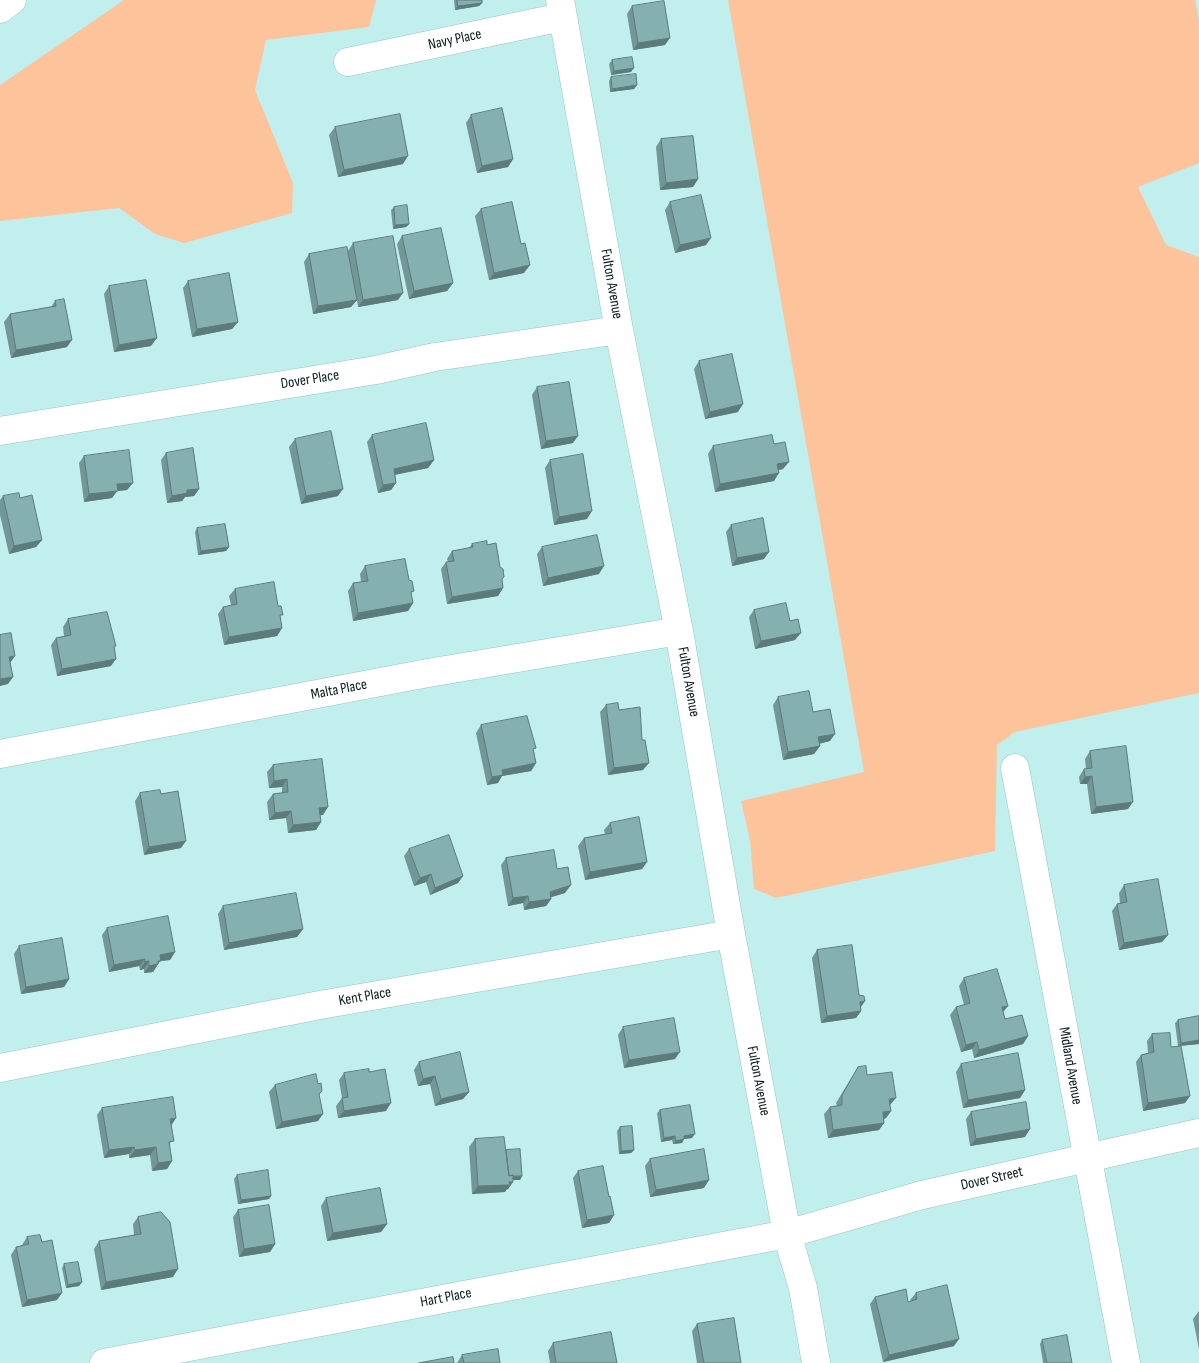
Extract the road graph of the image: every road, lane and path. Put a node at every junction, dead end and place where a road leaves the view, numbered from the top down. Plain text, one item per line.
1 (12, 0) edge
2 (0, 8) edge
3 (561, 9) edge
4 (348, 62) dead end
5 (619, 330) junction
6 (0, 431) edge
7 (679, 631) junction
8 (0, 754) edge
9 (1015, 768) dead end
10 (731, 934) junction
11 (0, 1068) edge
12 (1199, 1133) edge
13 (1086, 1157) junction
14 (787, 1234) junction
15 (104, 1363) edge
16 (816, 1363) edge
17 (1126, 1363) edge

1 - 2 main road
3 - 4 main road, Navy Place
3 - 5 main road, Fulton Avenue
5 - 6 main road, Dover Place
5 - 7 main road, Fulton Avenue
7 - 8 main road, Malta Place
7 - 10 main road, Fulton Avenue
9 - 13 main road, Midland Avenue
10 - 11 main road, Kent Place
10 - 14 main road, Fulton Avenue
12 - 13 main road, Dover Street
13 - 14 main road, Dover Street
13 - 17 main road, Midland Avenue
14 - 15 main road, Hart Place
14 - 16 main road, Fulton Avenue

